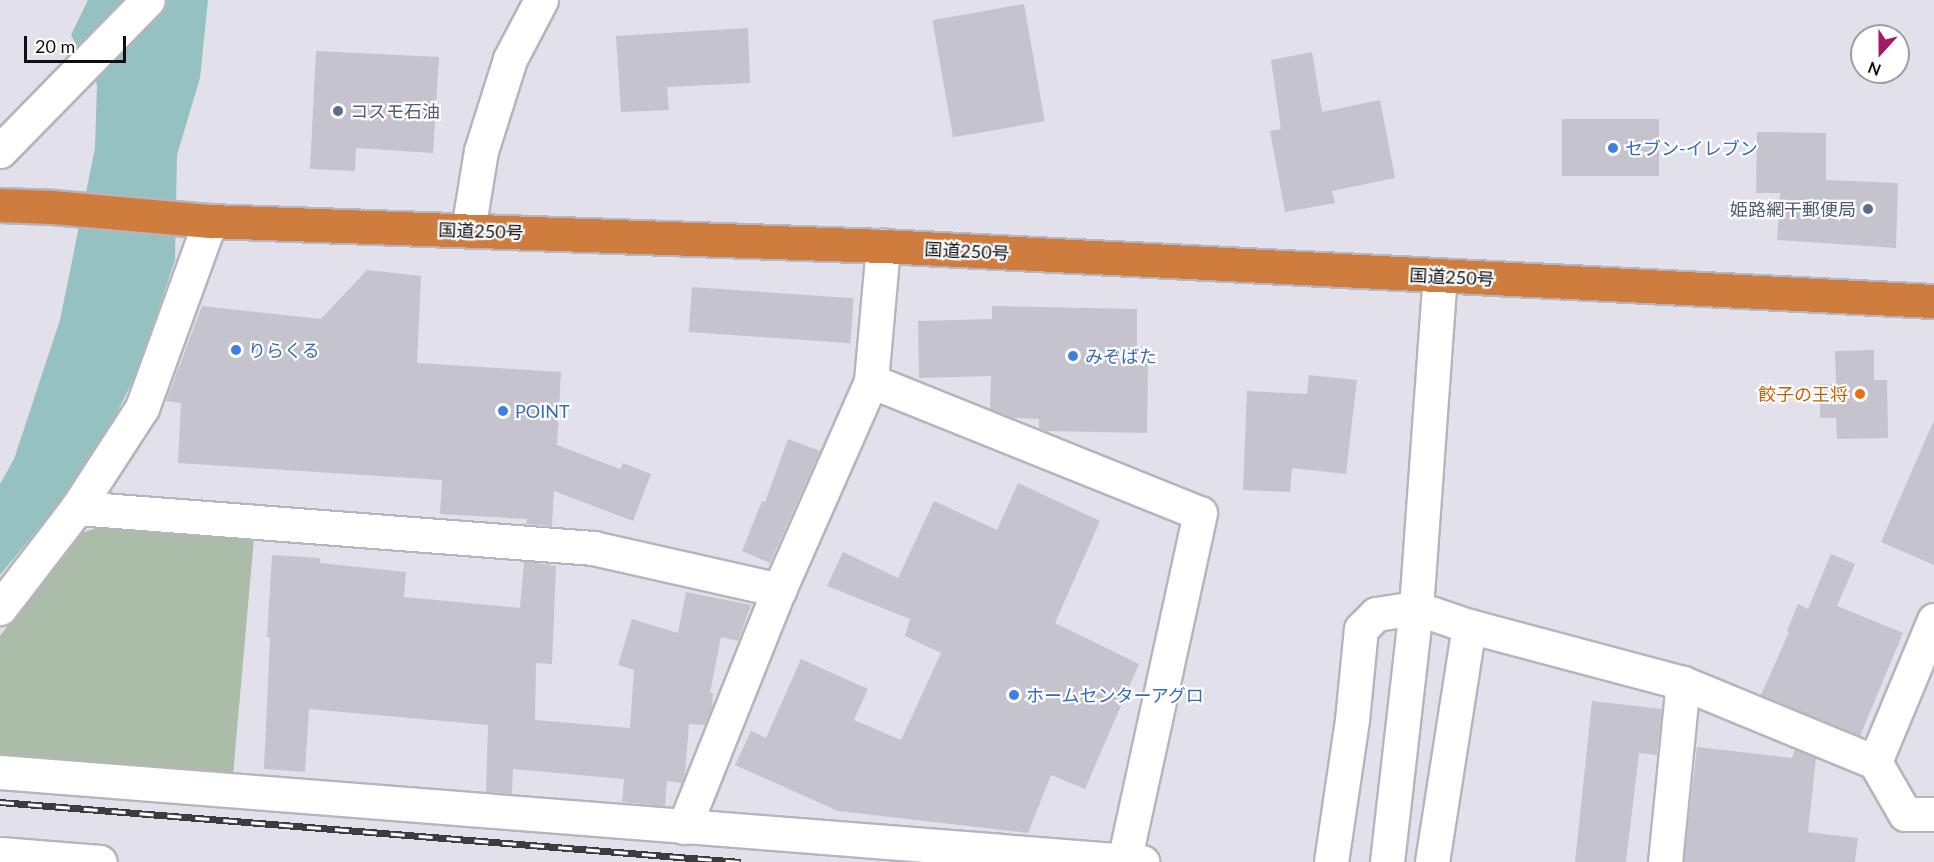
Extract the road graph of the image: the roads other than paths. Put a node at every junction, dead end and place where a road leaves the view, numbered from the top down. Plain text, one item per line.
1 (148, 0) edge
2 (541, 0) edge
3 (0, 152) edge
4 (0, 205) edge
5 (210, 221) junction
6 (468, 230) junction
7 (883, 246) junction
8 (1440, 277) junction
9 (1934, 301) edge
10 (871, 381) junction
11 (77, 508) junction
12 (779, 590) junction
13 (0, 608) edge
14 (1416, 608) junction
15 (1934, 620) edge
16 (1469, 626) junction
17 (1683, 683) junction
18 (1875, 762) junction
19 (0, 772) edge
20 (1934, 814) edge
21 (684, 827) junction
22 (0, 854) edge
23 (1133, 861) edge
24 (100, 862) edge
25 (1330, 862) edge
26 (1387, 862) edge
27 (1432, 862) edge
28 (1665, 862) edge

1 - 3 street
2 - 6 street
4 - 5 highway, 国道250号
5 - 6 highway, 国道250号
5 - 11 street
6 - 7 highway, 国道250号
7 - 8 highway, 国道250号
7 - 10 street
8 - 9 highway, 国道250号
8 - 14 street
10 - 12 street
10 - 23 street
11 - 12 street
11 - 13 street
12 - 21 street
14 - 16 street
14 - 25 street
14 - 26 street
15 - 18 street
16 - 17 street
16 - 27 street
17 - 18 street
17 - 28 street
18 - 20 street
19 - 21 street
21 - 23 street
22 - 24 street

